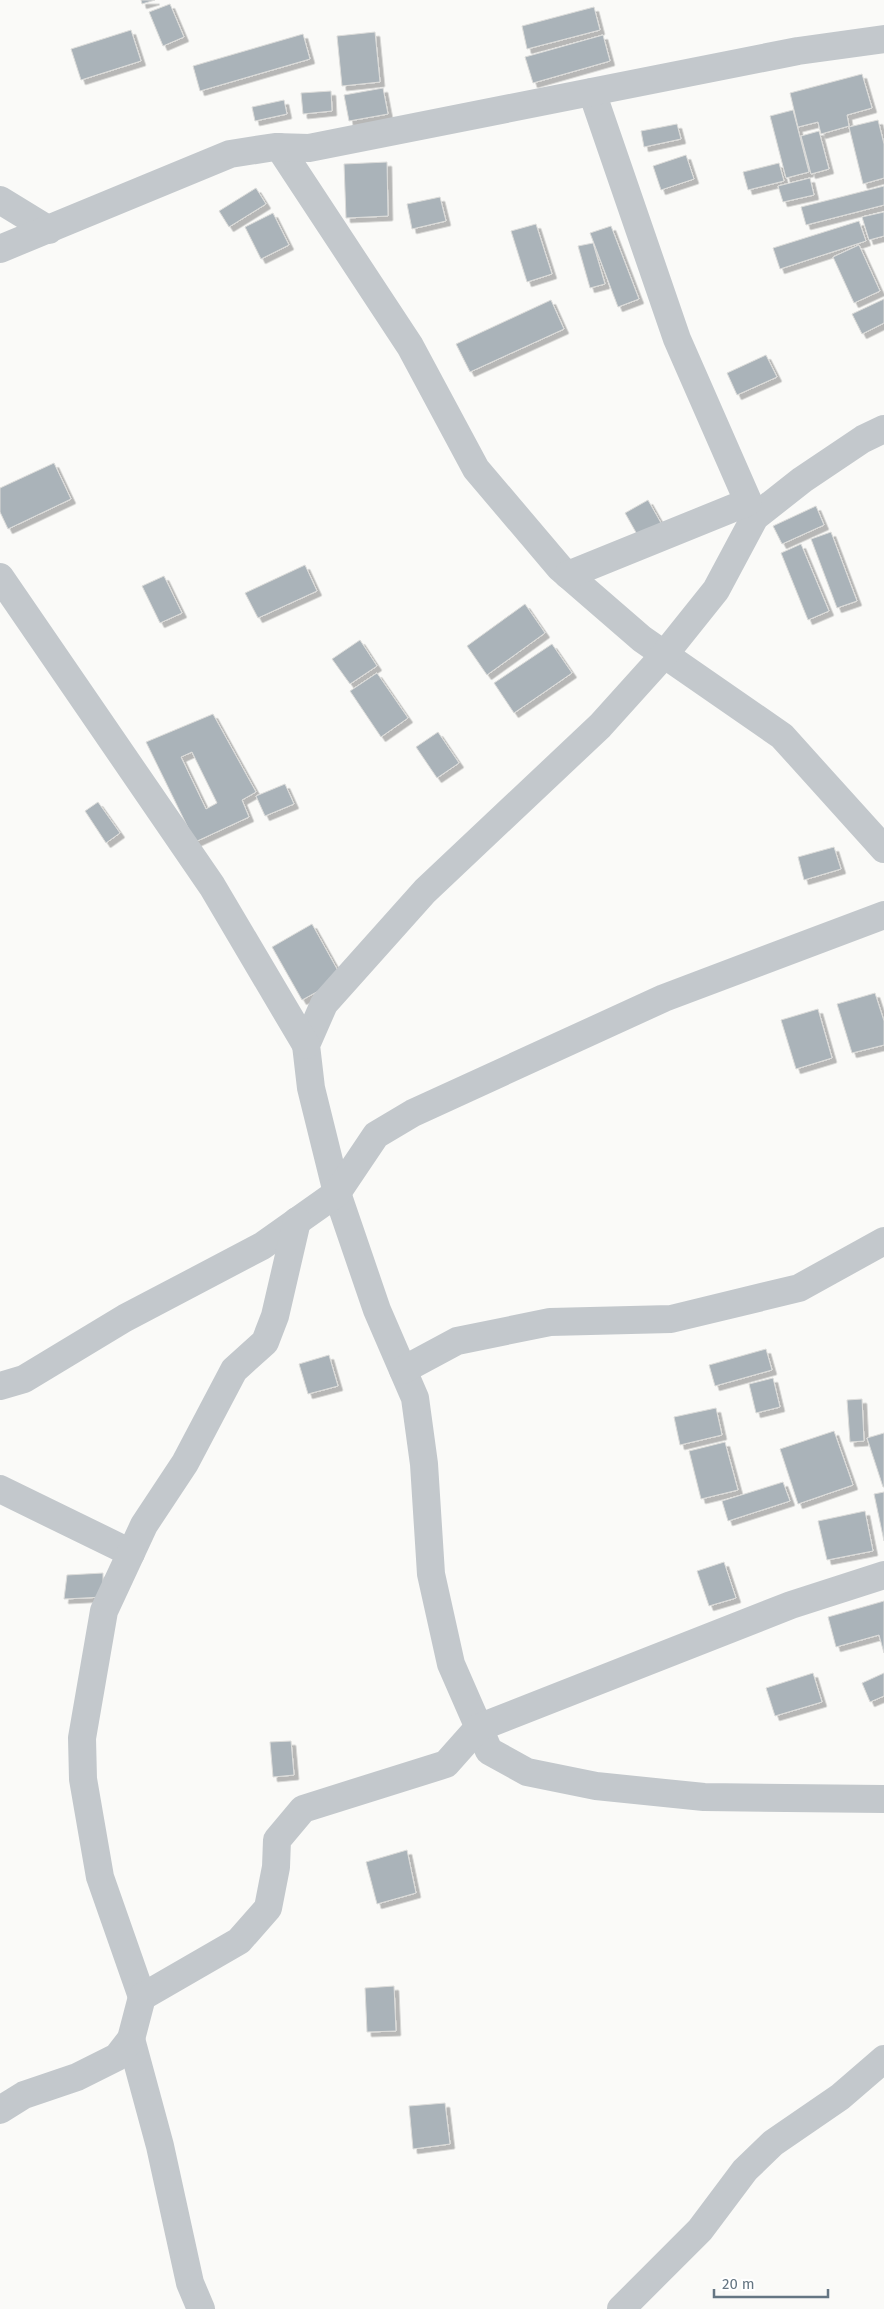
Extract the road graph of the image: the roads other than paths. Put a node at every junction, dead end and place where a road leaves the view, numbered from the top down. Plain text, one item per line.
1 (884, 39) edge
2 (592, 92) junction
3 (280, 147) junction
4 (0, 200) edge
5 (49, 230) junction
6 (0, 249) edge
7 (884, 429) edge
8 (752, 510) junction
9 (568, 575) junction
10 (0, 577) edge
11 (664, 655) junction
12 (884, 849) edge
13 (884, 915) edge
14 (306, 1045) junction
15 (337, 1193) junction
16 (297, 1221) junction
17 (884, 1241) edge
18 (403, 1370) junction
19 (0, 1386) edge
20 (0, 1489) edge
21 (131, 1553) junction
22 (884, 1575) edge
23 (478, 1728) junction
24 (884, 1799) edge
25 (142, 1997) junction
26 (131, 2039) junction
27 (884, 2058) edge
28 (0, 2110) edge
29 (201, 2309) edge
30 (621, 2309) edge

1 - 2 street
2 - 3 street
2 - 8 street
3 - 5 street
3 - 9 street
4 - 5 street
5 - 6 street
7 - 8 street
8 - 9 street
8 - 11 street
9 - 11 street
10 - 14 street
11 - 12 street
11 - 14 street
13 - 15 street
14 - 15 street
15 - 16 street
15 - 18 street
16 - 19 street
16 - 21 street
17 - 18 street
18 - 23 street
20 - 21 street
21 - 25 street
22 - 23 street
23 - 24 street
23 - 25 street
25 - 26 street
26 - 28 street
26 - 29 street
27 - 30 street

